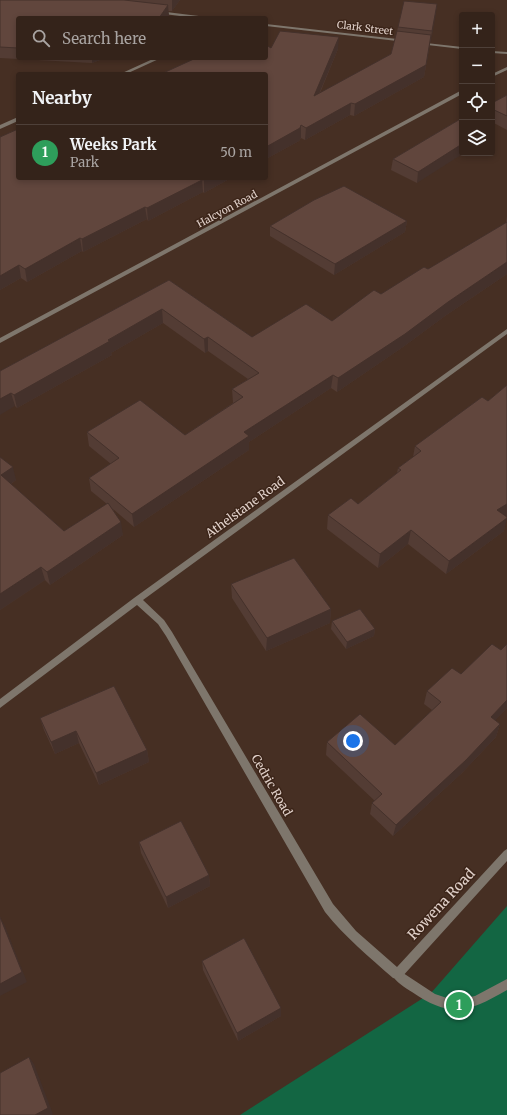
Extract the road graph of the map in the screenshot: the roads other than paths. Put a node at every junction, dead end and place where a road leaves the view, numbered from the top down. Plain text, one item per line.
1 (149, 11) edge
2 (190, 16) edge
3 (268, 25) edge
4 (459, 48) edge
5 (495, 52) edge
6 (507, 53) edge
7 (154, 60) edge
8 (507, 68) edge
9 (127, 72) edge
10 (495, 74) edge
11 (459, 94) edge
12 (16, 120) edge
13 (0, 127) edge
14 (507, 331) edge
15 (0, 341) edge
16 (137, 600) junction
17 (0, 704) edge
18 (507, 854) edge
19 (397, 974) junction
20 (507, 984) edge

1 - 2 street
3 - 4 street, Clark Street
5 - 6 street
7 - 9 street
8 - 10 street
11 - 15 street, Halcyon Road
12 - 13 street
14 - 16 street, Athelstane Road
16 - 17 street, Athelstane Road
16 - 19 street, Cedric Road
18 - 19 street, Rowena Road
19 - 20 street, Cedric Road

